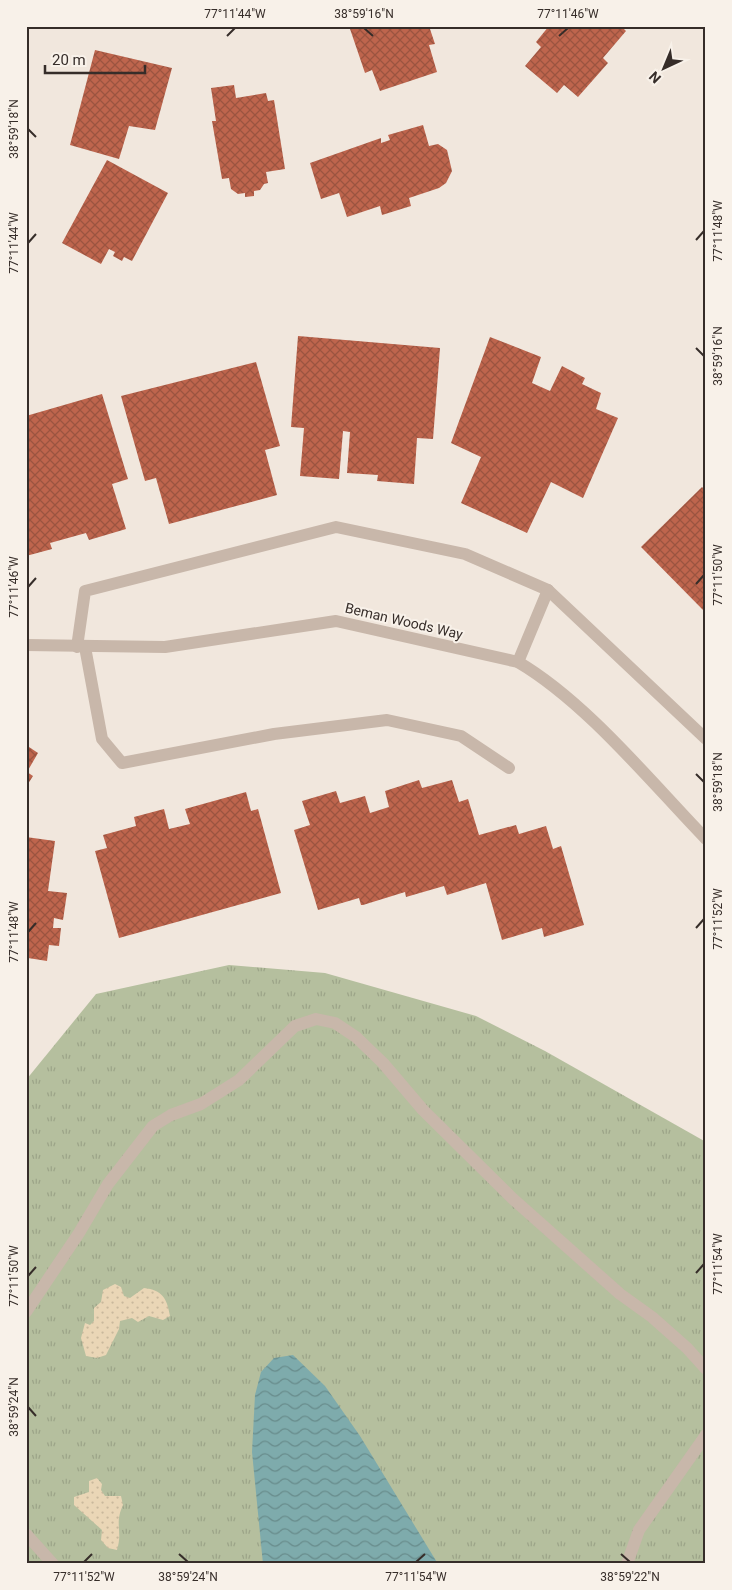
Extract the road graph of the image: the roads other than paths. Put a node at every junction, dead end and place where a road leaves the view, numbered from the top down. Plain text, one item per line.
1 (548, 590) junction
2 (26, 645) edge
3 (81, 647) junction
4 (518, 662) junction
5 (706, 739) edge
6 (509, 768) dead end
7 (706, 839) edge
8 (26, 1312) edge
9 (706, 1369) edge
10 (706, 1435) edge
11 (26, 1534) edge
12 (53, 1564) edge
13 (627, 1564) edge

1 - 3 street
1 - 4 street
1 - 5 street
2 - 3 street, Beman Woods Way
3 - 4 street, Beman Woods Way
3 - 6 street
4 - 7 street, Beman Woods Way
8 - 9 street
10 - 13 street
11 - 12 street

